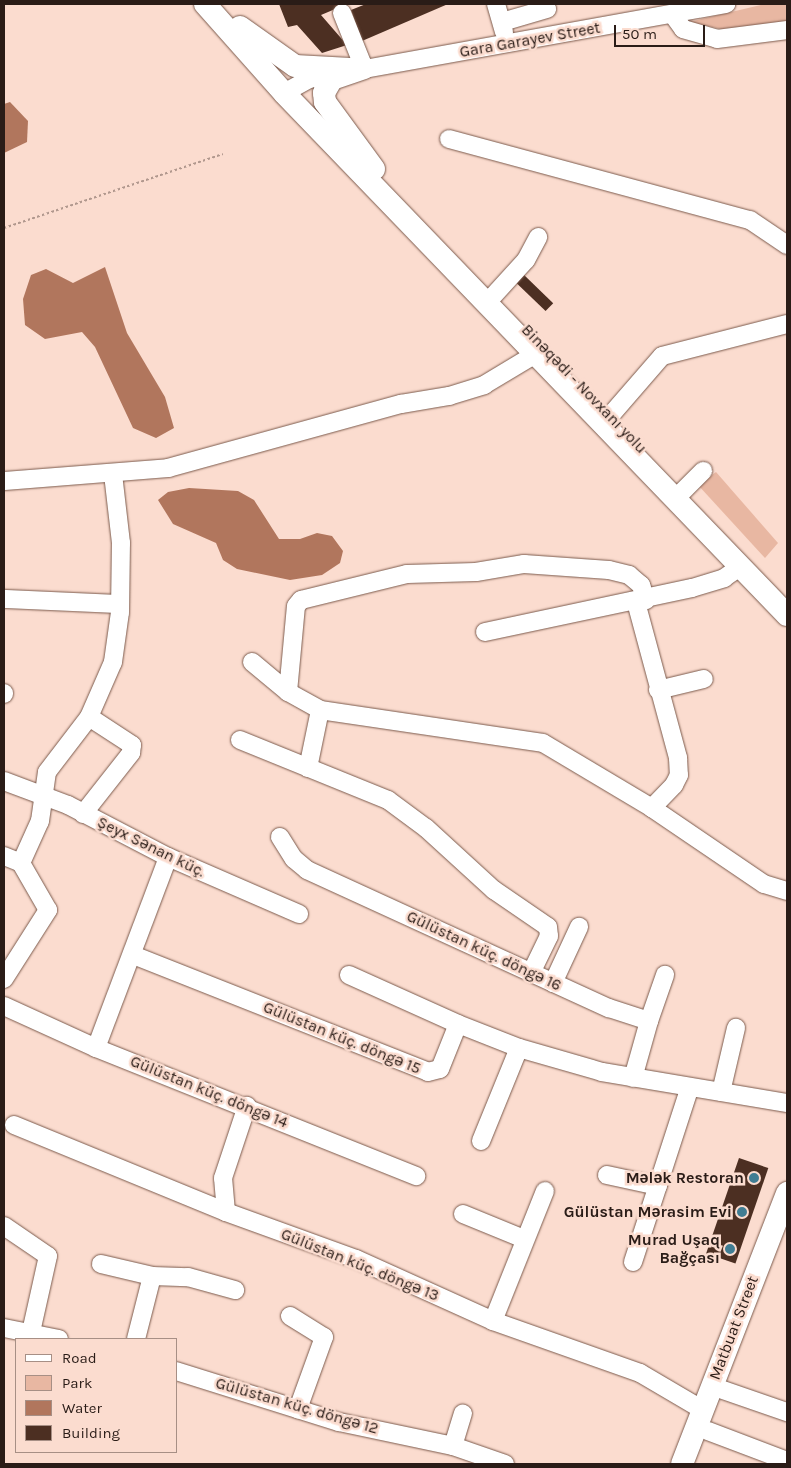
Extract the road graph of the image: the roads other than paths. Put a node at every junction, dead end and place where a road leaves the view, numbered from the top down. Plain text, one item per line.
1 (205, 4) edge
2 (221, 4) edge
3 (496, 4) edge
4 (726, 4) edge
5 (547, 9) dead end
6 (342, 13) dead end
7 (673, 15) junction
8 (502, 22) junction
9 (240, 28) junction
10 (787, 30) edge
11 (506, 45) junction
12 (364, 68) junction
13 (288, 89) junction
14 (449, 139) dead end
15 (381, 178) junction
16 (538, 236) dead end
17 (787, 245) edge
18 (494, 295) junction
19 (787, 324) edge
20 (534, 354) junction
21 (610, 416) junction
22 (702, 471) dead end
23 (113, 474) junction
24 (4, 482) edge
25 (682, 492) junction
26 (740, 567) junction
27 (4, 599) edge
28 (787, 600) edge
29 (641, 601) junction
30 (120, 604) junction
31 (787, 616) edge
32 (485, 632) dead end
33 (252, 662) dead end
34 (704, 679) dead end
35 (658, 690) junction
36 (288, 692) junction
37 (320, 710) junction
38 (89, 717) junction
39 (240, 740) dead end
40 (308, 768) junction
41 (4, 783) edge
42 (44, 798) junction
43 (652, 808) junction
44 (83, 814) junction
45 (280, 837) dead end
46 (4, 856) edge
47 (168, 857) junction
48 (21, 863) junction
49 (787, 891) edge
50 (299, 914) dead end
51 (579, 926) dead end
52 (132, 955) junction
53 (530, 973) junction
54 (349, 975) dead end
55 (664, 975) dead end
56 (4, 979) edge
57 (553, 983) junction
58 (4, 1006) edge
59 (649, 1022) junction
60 (458, 1024) junction
61 (736, 1028) dead end
62 (96, 1048) junction
63 (519, 1048) junction
64 (633, 1078) junction
65 (690, 1087) junction
66 (721, 1092) junction
67 (787, 1103) edge
68 (247, 1106) junction
69 (14, 1125) dead end
70 (481, 1142) dead end
71 (416, 1176) dead end
72 (607, 1176) dead end
73 (658, 1186) junction
74 (545, 1191) dead end
75 (787, 1193) edge
76 (226, 1212) junction
77 (463, 1214) dead end
78 (787, 1225) edge
79 (4, 1226) edge
80 (524, 1239) junction
81 (633, 1262) dead end
82 (101, 1264) dead end
83 (152, 1276) junction
84 (236, 1290) dead end
85 (290, 1316) dead end
86 (493, 1321) junction
87 (4, 1328) edge
88 (31, 1332) junction
89 (55, 1338) edge
90 (136, 1338) edge
91 (178, 1372) edge
92 (718, 1388) junction
93 (298, 1409) junction
94 (787, 1412) edge
95 (463, 1413) dead end
96 (706, 1421) junction
97 (453, 1446) junction
98 (787, 1462) edge
99 (505, 1464) edge
100 (682, 1464) edge
101 (695, 1464) edge

1 - 13 main road
2 - 9 main road
3 - 8 street
4 - 7 street, Gara Garayev Street
5 - 8 street
6 - 12 street
7 - 10 street
7 - 11 street, Gara Garayev Street
8 - 11 street
9 - 12 main road
9 - 13 main road
11 - 12 street, Gara Garayev Street
12 - 13 street, Gara Garayev Street
12 - 15 main road
13 - 15 main road
13 - 20 main road
14 - 17 street
15 - 18 main road, Binəqədi - Novxanı yolu
16 - 18 street
18 - 21 main road, Binəqədi - Novxanı yolu
19 - 21 street
20 - 23 street
20 - 26 main road
21 - 25 main road, Binəqədi - Novxanı yolu
22 - 25 street
23 - 24 street
23 - 30 street
25 - 28 main road, Binəqədi - Novxanı yolu
26 - 29 street
26 - 31 main road
27 - 30 street
29 - 32 street
29 - 35 street
29 - 36 street
30 - 38 street
33 - 36 street
34 - 35 street
35 - 43 street
36 - 37 street
37 - 40 street
37 - 43 street
38 - 42 street
38 - 44 street
39 - 40 street
40 - 53 street
41 - 42 street, Şeyx Sənan küç.
42 - 44 street, Şeyx Sənan küç.
42 - 48 street
43 - 49 street
44 - 47 street, Şeyx Sənan küç.
45 - 53 street, Gülüstan küç. döngə 16
46 - 48 street
47 - 50 street, Şeyx Sənan küç.
47 - 52 street
48 - 56 street
51 - 57 street
52 - 60 street, Gülüstan küç. döngə 15
52 - 62 street
53 - 57 street, Gülüstan küç. döngə 16
54 - 60 street
55 - 59 street
57 - 59 street, Gülüstan küç. döngə 16
58 - 62 street, Gülüstan küç. döngə 14
59 - 64 street
60 - 63 street
61 - 66 street
62 - 68 street, Gülüstan küç. döngə 14
63 - 64 street
63 - 70 street
64 - 65 street
65 - 66 street
65 - 73 street
66 - 67 street
68 - 71 street, Gülüstan küç. döngə 14
68 - 76 street
69 - 76 street, Gülüstan küç. döngə 13
72 - 73 street
73 - 81 street
74 - 80 street
75 - 92 main road, Matbuat Street
76 - 86 street, Gülüstan küç. döngə 13
77 - 80 street
78 - 92 main road, Matbuat Street
79 - 88 street
80 - 86 street
82 - 83 street
83 - 84 street
83 - 90 street
85 - 93 street
86 - 96 street, Gülüstan küç. döngə 13
87 - 88 street
88 - 89 street
91 - 93 street, Gülüstan küç. döngə 12
92 - 94 street
92 - 96 main road, Matbuat Street
93 - 97 street, Gülüstan küç. döngə 12
95 - 97 street
96 - 98 street, Gülüstan küç. döngə 13
96 - 100 main road, Matbuat Street
96 - 101 main road, Matbuat Street
97 - 99 street, Gülüstan küç. döngə 12

